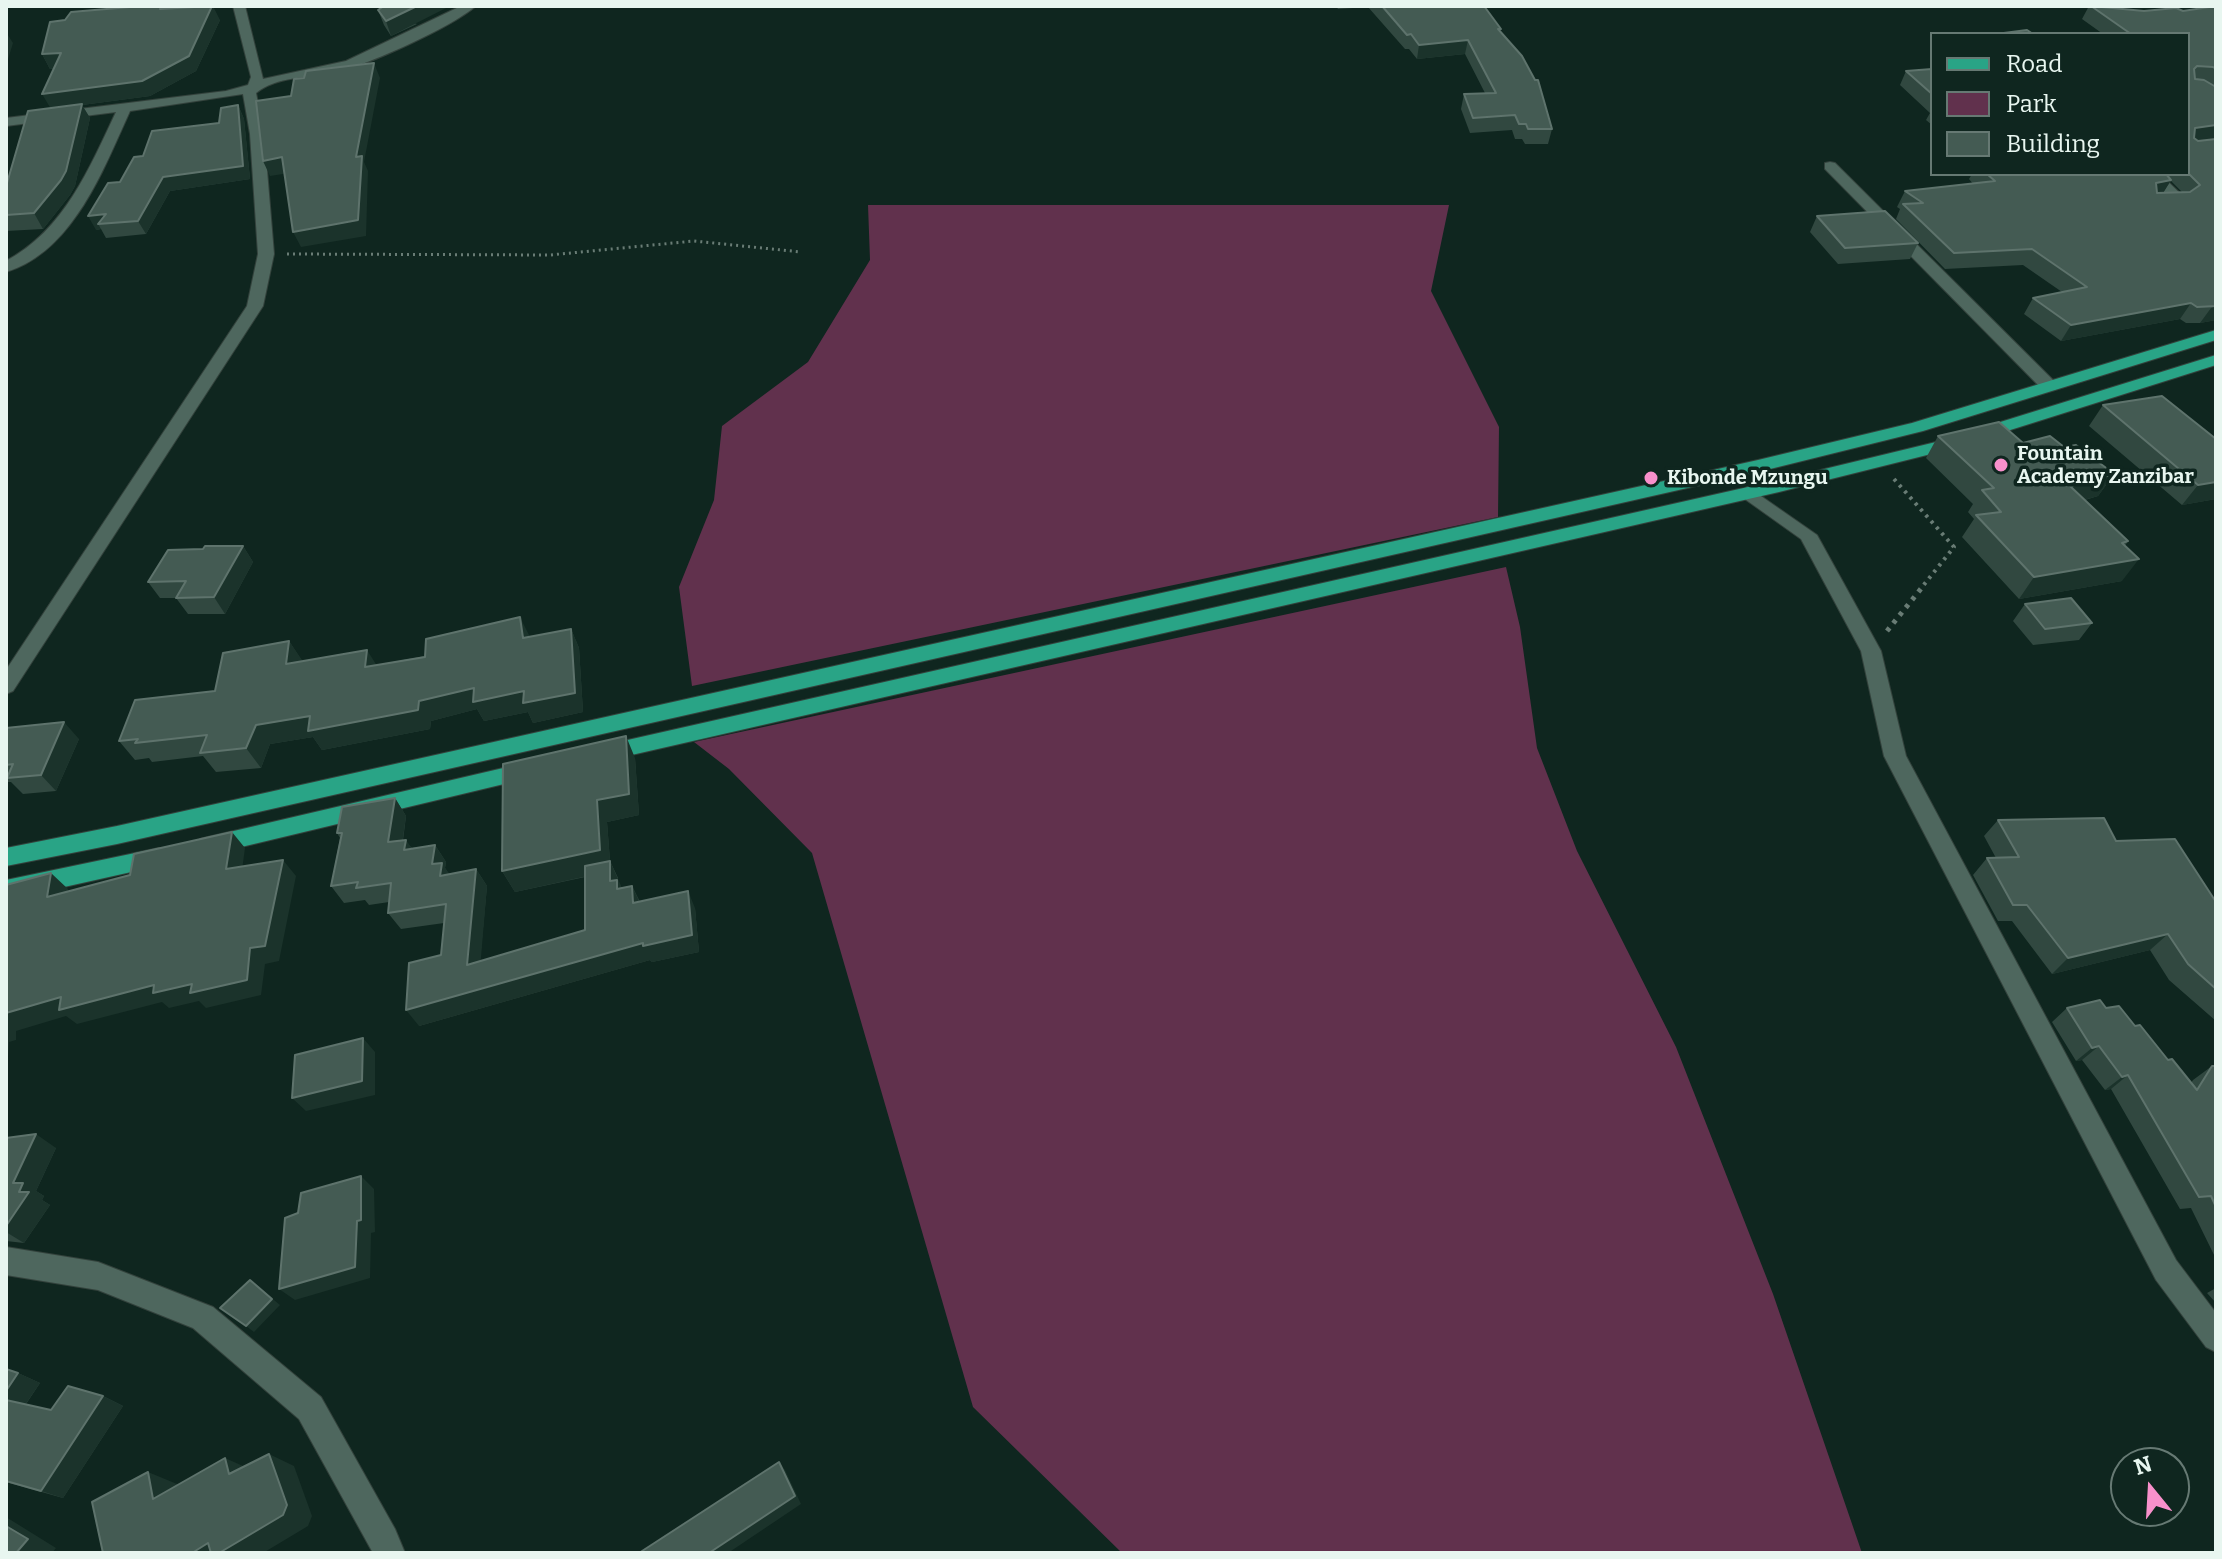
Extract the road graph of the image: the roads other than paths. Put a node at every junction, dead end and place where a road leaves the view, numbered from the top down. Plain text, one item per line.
1 (239, 6) edge
2 (470, 6) edge
3 (254, 87) junction
4 (126, 106) junction
5 (6, 122) edge
6 (1830, 166) dead end
7 (2154, 176) edge
8 (2154, 203) edge
9 (6, 267) edge
10 (2216, 335) edge
11 (2216, 360) edge
12 (2049, 386) junction
13 (1748, 493) junction
14 (6, 686) edge
15 (581, 759) edge
16 (551, 765) edge
17 (245, 806) junction
18 (241, 838) junction
19 (6, 857) edge
20 (6, 890) edge
21 (6, 1261) edge
22 (2216, 1337) edge
23 (389, 1553) edge

1 - 3 street
2 - 3 street
3 - 4 street
3 - 14 street
4 - 5 street
4 - 9 street
6 - 12 street
7 - 8 street
10 - 12 main road
11 - 13 main road
12 - 17 main road
13 - 15 main road
13 - 22 street
16 - 18 main road
17 - 18 main road
17 - 19 main road
18 - 20 main road
21 - 23 street

